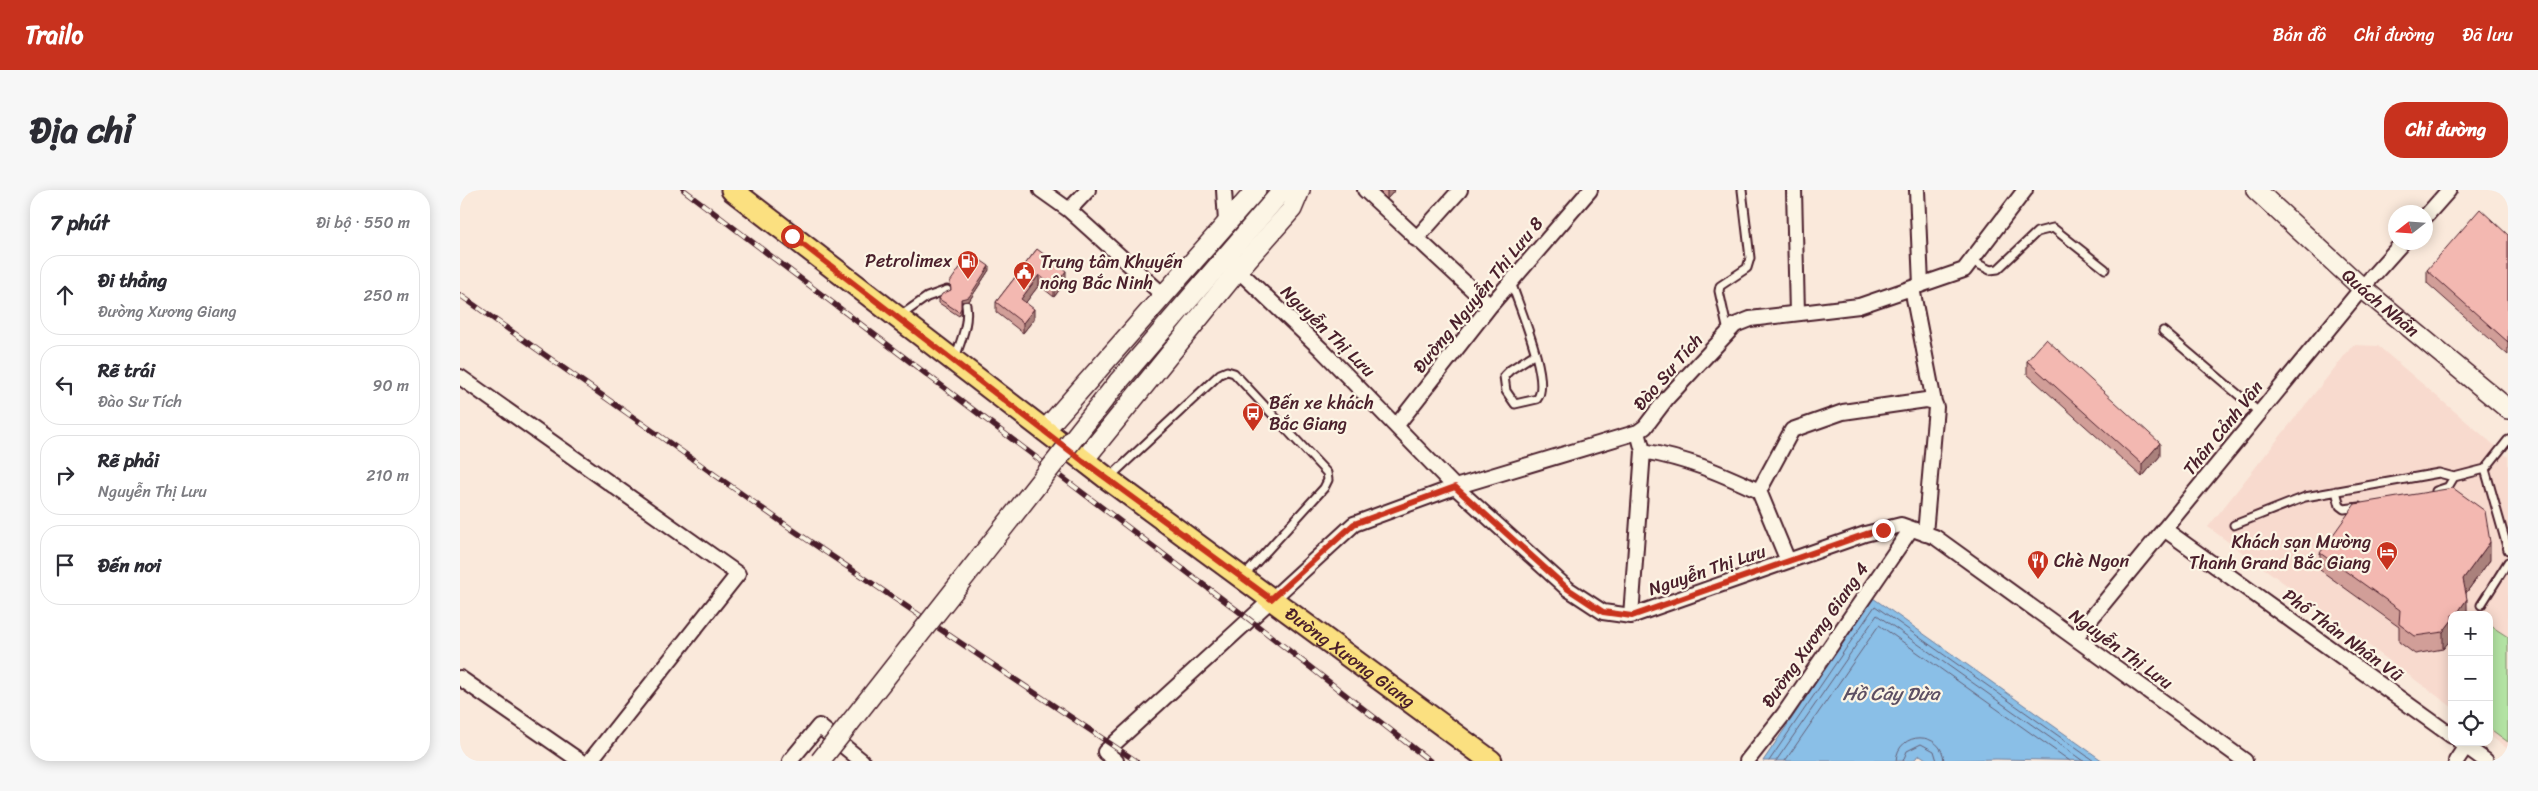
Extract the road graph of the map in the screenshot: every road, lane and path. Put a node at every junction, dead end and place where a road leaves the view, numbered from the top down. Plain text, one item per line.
1 (732, 190) edge
2 (1041, 190) edge
3 (1088, 190) edge
4 (1224, 190) edge
5 (1256, 190) edge
6 (1283, 190) edge
7 (1300, 190) edge
8 (1365, 190) edge
9 (1460, 190) edge
10 (1590, 190) edge
11 (1742, 190) edge
12 (1794, 190) edge
13 (1917, 190) edge
14 (2025, 190) edge
15 (2256, 190) edge
16 (2449, 190) edge
17 (2433, 208) edge
18 (1069, 210) junction
19 (1226, 222) junction
20 (1416, 239) junction
21 (2396, 250) edge
22 (1972, 261) junction
23 (2105, 269) dead end
24 (1238, 270) junction
25 (1511, 282) junction
26 (1916, 287) junction
27 (2362, 288) junction
28 (947, 290) edge
29 (1163, 296) junction
30 (966, 305) dead end
31 (1490, 306) junction
32 (1797, 313) junction
33 (897, 318) junction
34 (2163, 331) dead end
35 (1728, 333) junction
36 (1535, 354) junction
37 (954, 361) junction
38 (461, 380) edge
39 (1934, 402) junction
40 (2508, 409) edge
41 (2260, 413) junction
42 (1397, 425) junction
43 (1044, 430) junction
44 (1638, 432) junction
45 (2508, 440) edge
46 (1643, 451) junction
47 (1083, 461) junction
48 (2485, 469) junction
49 (2454, 477) junction
50 (1108, 479) junction
51 (1455, 487) junction
52 (1759, 491) junction
53 (2336, 491) junction
54 (2425, 494) edge
55 (2370, 505) edge
56 (2234, 525) dead end
57 (1911, 529) junction
58 (2164, 529) junction
59 (1926, 534) junction
60 (2508, 550) edge
61 (1788, 561) junction
62 (2508, 562) edge
63 (1242, 577) junction
64 (1271, 599) junction
65 (2481, 605) dead end
66 (1632, 616) junction
67 (2075, 638) junction
68 (460, 678) edge
69 (2448, 733) edge
70 (2462, 746) edge
71 (2466, 746) edge
72 (852, 758) edge
73 (580, 761) edge
74 (590, 761) edge
75 (790, 761) edge
76 (820, 761) edge
77 (1116, 761) edge
78 (1491, 761) edge
79 (1747, 761) edge
80 (2245, 761) edge
81 (2456, 761) edge
82 (2486, 761) edge

1 - 33 main road, Đường Xương Giang
2 - 18 street
3 - 18 street
4 - 19 street
5 - 19 main road
6 - 76 main road, bridge
7 - 24 main road
8 - 20 street
9 - 20 street
10 - 25 street, Đường Nguyễn Thị Lưu 8
11 - 35 lane
12 - 32 street
13 - 26 street
14 - 22 street, Đào Sư Tích
15 - 27 main road, Quách Nhẫn
16 - 17 street
18 - 29 street
19 - 29 main road
20 - 31 street
21 - 27 street, Thân Cảnh Vân
22 - 23 lane
22 - 26 street, Đào Sư Tích
24 - 42 street, Nguyễn Thị Lưu
24 - 47 main road
25 - 31 street, Đường Nguyễn Thị Lưu 8
25 - 36 lane
26 - 32 street, Đào Sư Tích
26 - 39 street
27 - 40 main road, Quách Nhẫn
27 - 41 street, Thân Cảnh Vân
28 - 33 lane
29 - 43 main road
30 - 37 lane
31 - 42 street, Đường Nguyễn Thị Lưu 8
32 - 35 street, Đào Sư Tích
33 - 37 main road, Đường Xương Giang
34 - 41 lane
35 - 44 street, Đào Sư Tích
36 - 36 lane
37 - 43 main road, Đường Xương Giang
38 - 74 street
39 - 52 street
39 - 59 street
41 - 58 street, Thân Cảnh Vân
42 - 51 street, Nguyễn Thị Lưu
43 - 47 main road, Đường Xương Giang
44 - 46 street
44 - 51 street, Đào Sư Tích
45 - 48 lane
46 - 52 street
46 - 66 street
47 - 50 main road, Đường Xương Giang
48 - 49 lane
48 - 60 lane
49 - 53 lane
49 - 54 lane
50 - 63 main road, Đường Xương Giang
50 - 63 lane
51 - 64 street, Đào Sư Tích
51 - 66 street, Nguyễn Thị Lưu
52 - 61 street
53 - 55 lane
53 - 56 lane
57 - 59 street, Nguyễn Thị Lưu
57 - 61 street, Nguyễn Thị Lưu
57 - 79 street, Đường Xương Giang 4
58 - 67 street, Thân Cảnh Vân
58 - 69 street, Phố Thân Nhân Vũ
59 - 67 street, Nguyễn Thị Lưu
61 - 66 street, Nguyễn Thị Lưu
62 - 65 lane
63 - 64 main road, Đường Xương Giang
64 - 77 street, Đào Sư Tích
64 - 78 main road, Đường Xương Giang
67 - 80 street, Nguyễn Thị Lưu
68 - 73 street
70 - 81 street
71 - 82 street
72 - 75 street

